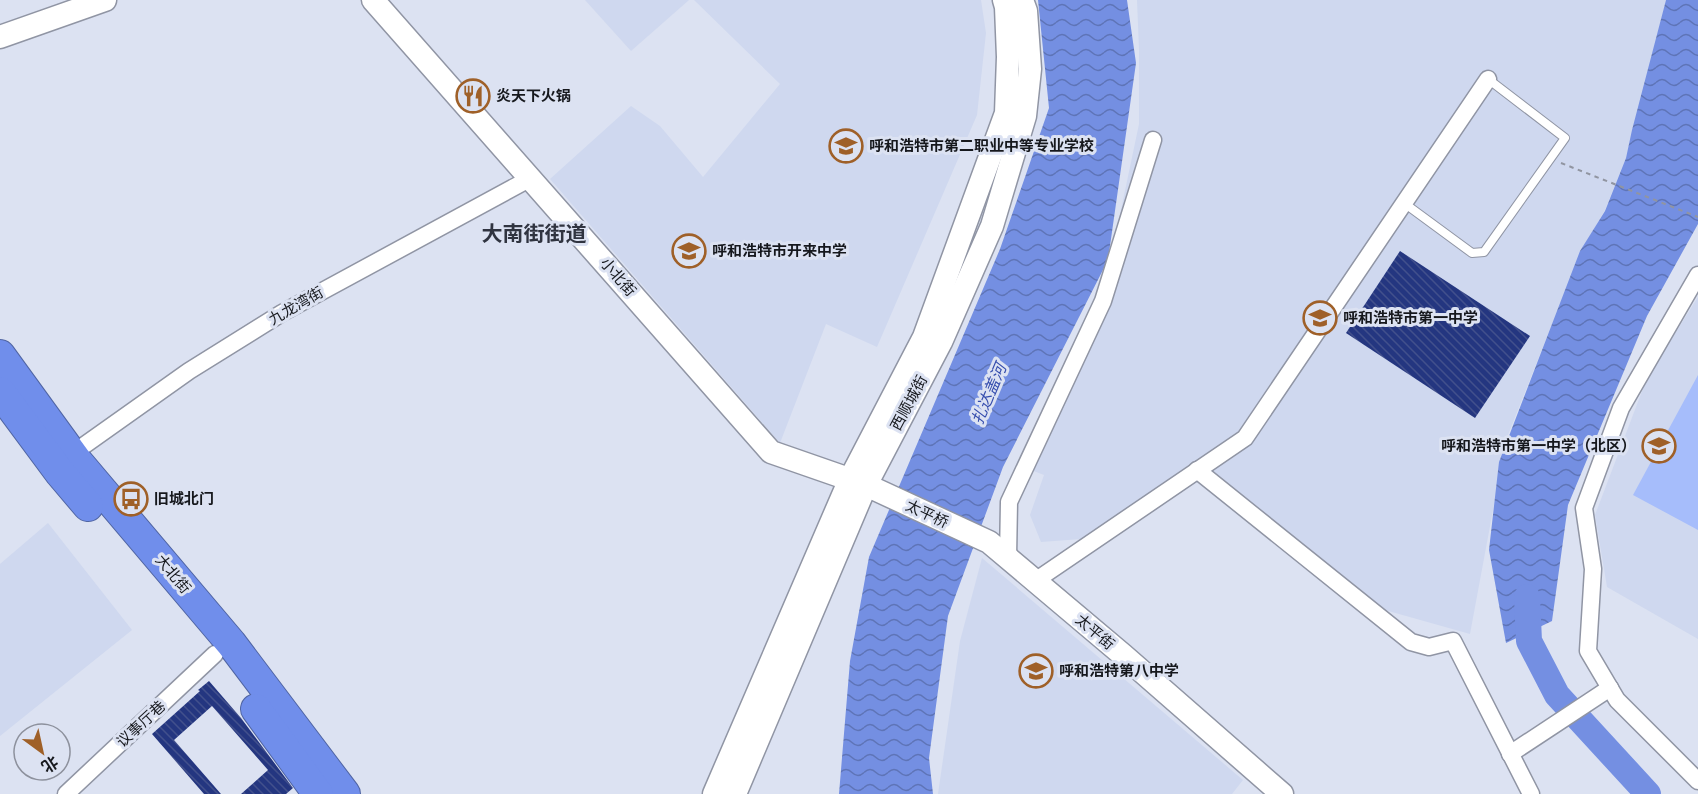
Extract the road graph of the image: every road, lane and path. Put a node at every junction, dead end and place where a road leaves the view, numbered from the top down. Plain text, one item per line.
1 (77, 0) edge
2 (105, 0) edge
3 (373, 0) edge
4 (1004, 0) edge
5 (1022, 0) edge
6 (0, 26) edge
7 (0, 37) edge
8 (1488, 79) joint
9 (1153, 140) dead end
10 (1565, 165) dead end
11 (531, 178) junction
12 (1404, 203) junction
13 (1698, 217) edge
14 (1698, 275) edge
15 (0, 355) edge
16 (0, 392) edge
17 (72, 454) junction
18 (1197, 470) junction
19 (858, 482) junction
20 (989, 542) joint
21 (1008, 558) junction
22 (1035, 581) junction
23 (215, 654) junction
24 (1610, 688) junction
25 (1510, 754) junction
26 (1698, 781) edge
27 (66, 794) edge
28 (318, 794) edge
29 (345, 794) edge
30 (714, 794) edge
31 (735, 794) edge
32 (1281, 794) edge
33 (1531, 794) edge

1 - 6 main road
2 - 7 main road
3 - 11 main road, 小北街
4 - 19 main road, 西顺城街
5 - 19 main road, 西顺城街
8 - 12 street
8 - 12 lane
9 - 21 street
10 - 13 path
11 - 17 street, 九龙湾街
11 - 19 main road, 小北街
12 - 18 street
14 - 24 street
15 - 17 highway, 大北街
16 - 23 highway, 大北街
17 - 29 highway, 大北街
18 - 22 street
18 - 25 street
19 - 20 main road, 太平桥
19 - 30 main road, 西顺城街
19 - 31 main road, 西顺城街
20 - 21 main road, 太平街
21 - 22 main road, 太平街
22 - 32 main road, 太平街
23 - 27 street, 议事厅巷
23 - 28 highway, 大北街
24 - 25 street
24 - 26 street
25 - 33 street

